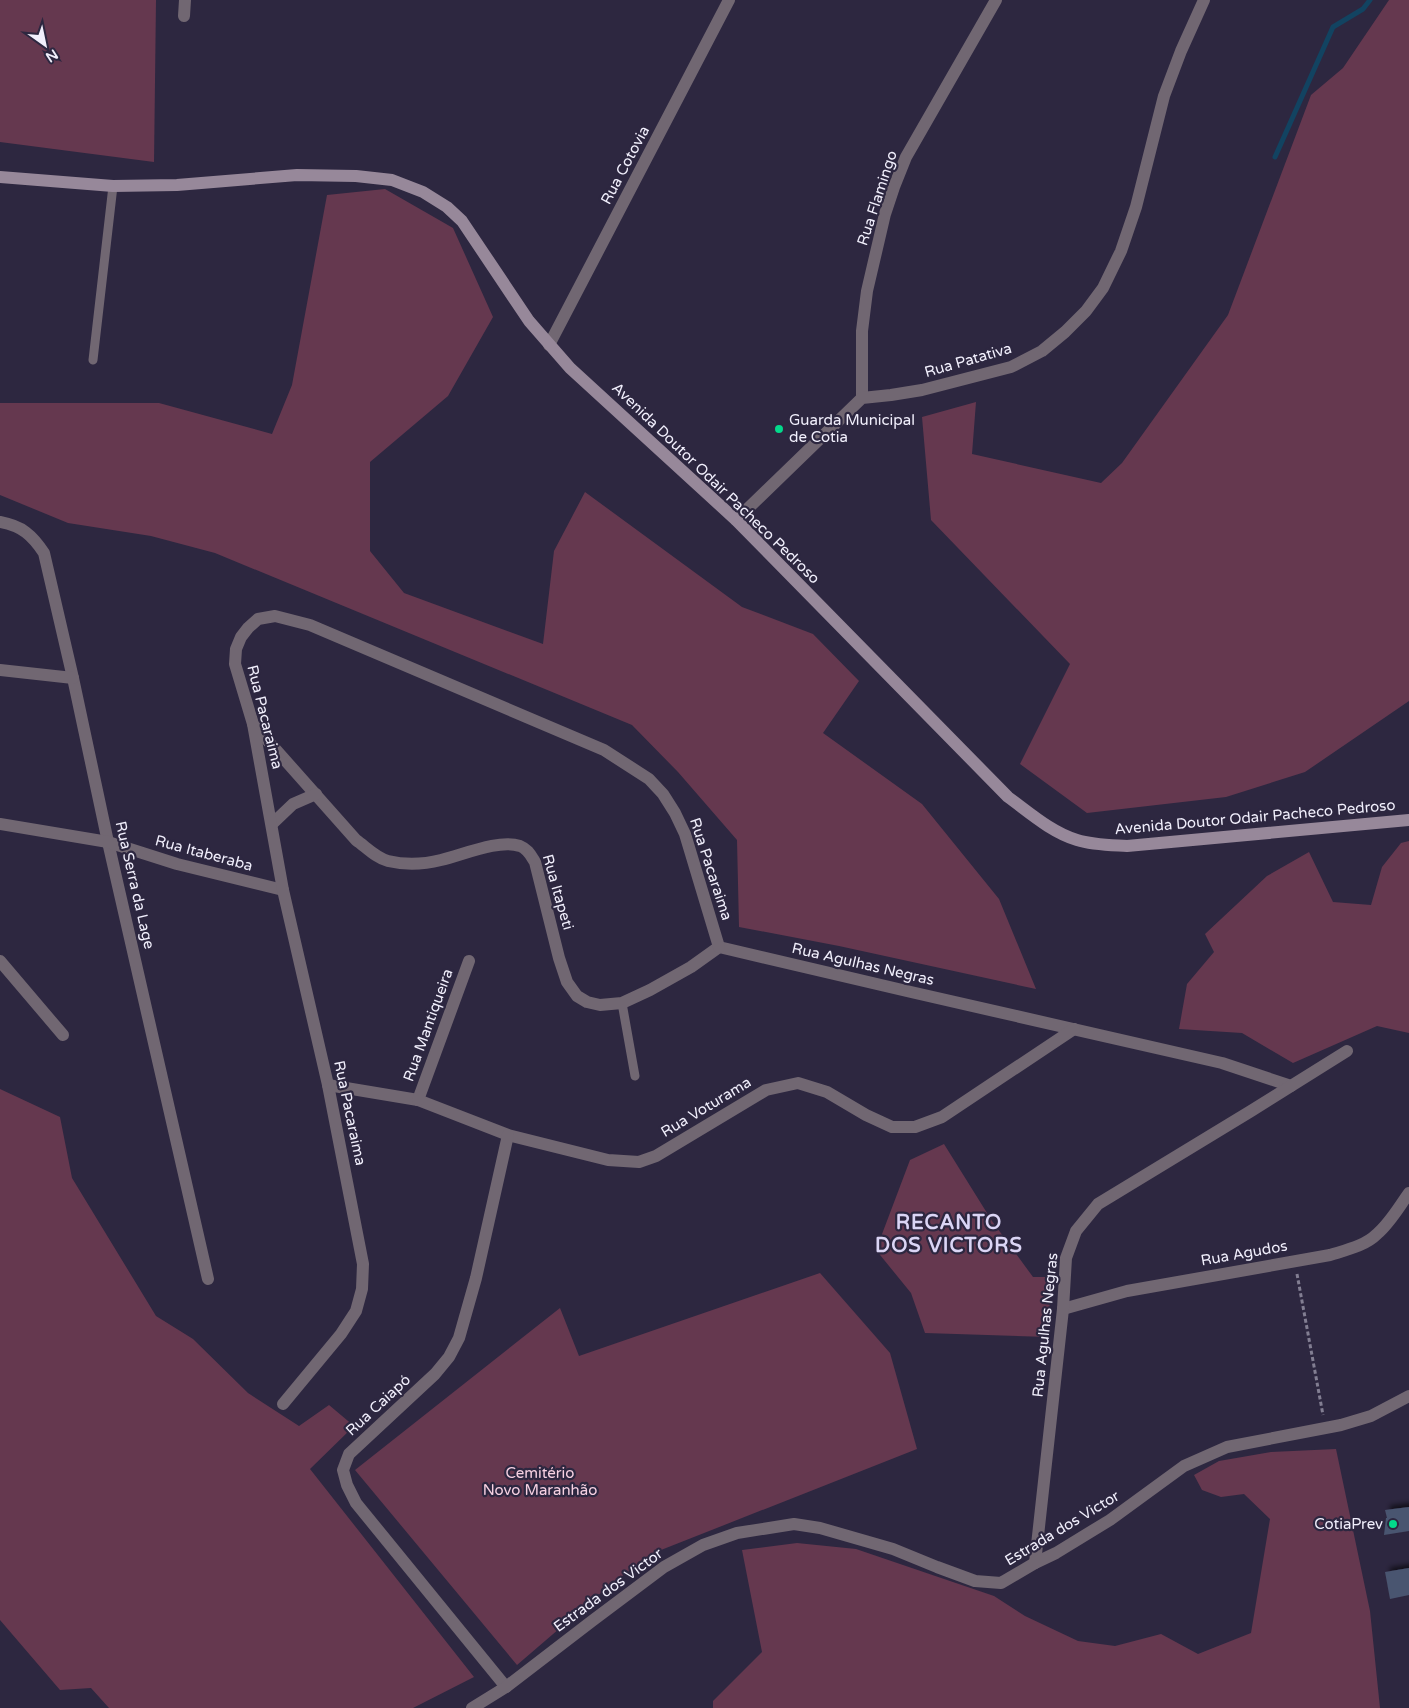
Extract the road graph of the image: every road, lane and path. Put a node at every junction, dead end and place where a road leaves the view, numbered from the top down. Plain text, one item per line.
1 (186, 0) edge
2 (729, 0) edge
3 (996, 0) edge
4 (1204, 0) edge
5 (184, 16) dead end
6 (0, 177) edge
7 (113, 186) junction
8 (549, 345) junction
9 (93, 360) dead end
10 (862, 398) junction
11 (736, 520) junction
12 (0, 522) edge
13 (0, 670) edge
14 (74, 678) junction
15 (253, 724) junction
16 (316, 794) junction
17 (1409, 820) edge
18 (0, 824) edge
19 (272, 824) junction
20 (108, 842) junction
21 (283, 890) junction
22 (719, 947) junction
23 (0, 961) edge
24 (469, 961) dead end
25 (622, 1004) junction
26 (1074, 1029) junction
27 (63, 1035) dead end
28 (1347, 1051) dead end
29 (635, 1076) dead end
30 (328, 1085) junction
31 (1291, 1086) junction
32 (418, 1100) junction
33 (508, 1135) junction
34 (1409, 1193) edge
35 (1295, 1260) junction
36 (208, 1279) dead end
37 (1063, 1309) junction
38 (1409, 1396) edge
39 (283, 1404) dead end
40 (1325, 1428) junction
41 (1035, 1563) junction
42 (506, 1687) junction
43 (472, 1708) edge

1 - 5 street
2 - 8 street, Rua Cotovia
3 - 10 street, Rua Flamingo
4 - 10 street, Rua Patativa
6 - 7 main road, Avenida Doutor Odair Pacheco Pedroso
7 - 8 main road, Avenida Doutor Odair Pacheco Pedroso
7 - 9 lane
8 - 11 main road, Avenida Doutor Odair Pacheco Pedroso
10 - 11 street
11 - 17 main road, Avenida Doutor Odair Pacheco Pedroso
12 - 14 street, Rua Serra da Lage
13 - 14 street
14 - 20 street, Rua Serra da Lage
15 - 16 street, Rua Itapeti
15 - 19 street, Rua Pacaraima
15 - 22 street, Rua Pacaraima
16 - 19 street
16 - 25 street, Rua Itapeti
18 - 20 street, Rua Itaberaba
19 - 21 street, Rua Pacaraima
20 - 21 street, Rua Itaberaba
20 - 36 street, Rua Serra da Lage
21 - 30 street, Rua Pacaraima
22 - 25 street, Rua Itapeti
22 - 26 street, Rua Agulhas Negras
23 - 27 street
24 - 32 street, Rua Mantiqueira
25 - 29 lane
26 - 31 street, Rua Agulhas Negras
26 - 33 street, Rua Voturama
28 - 31 street, Rua Agulhas Negras
30 - 32 street, Rua Voturama
30 - 39 street, Rua Pacaraima
31 - 37 street, Rua Agulhas Negras
32 - 33 street, Rua Voturama
33 - 42 street, Rua Caiapó
34 - 35 street, Rua Agudos
35 - 37 street, Rua Agudos
35 - 40 path
37 - 41 street, Rua Agulhas Negras
38 - 40 street, Estrada dos Victor
40 - 41 street, Estrada dos Victor
41 - 42 street, Estrada dos Victor
42 - 43 street, Estrada dos Victor

